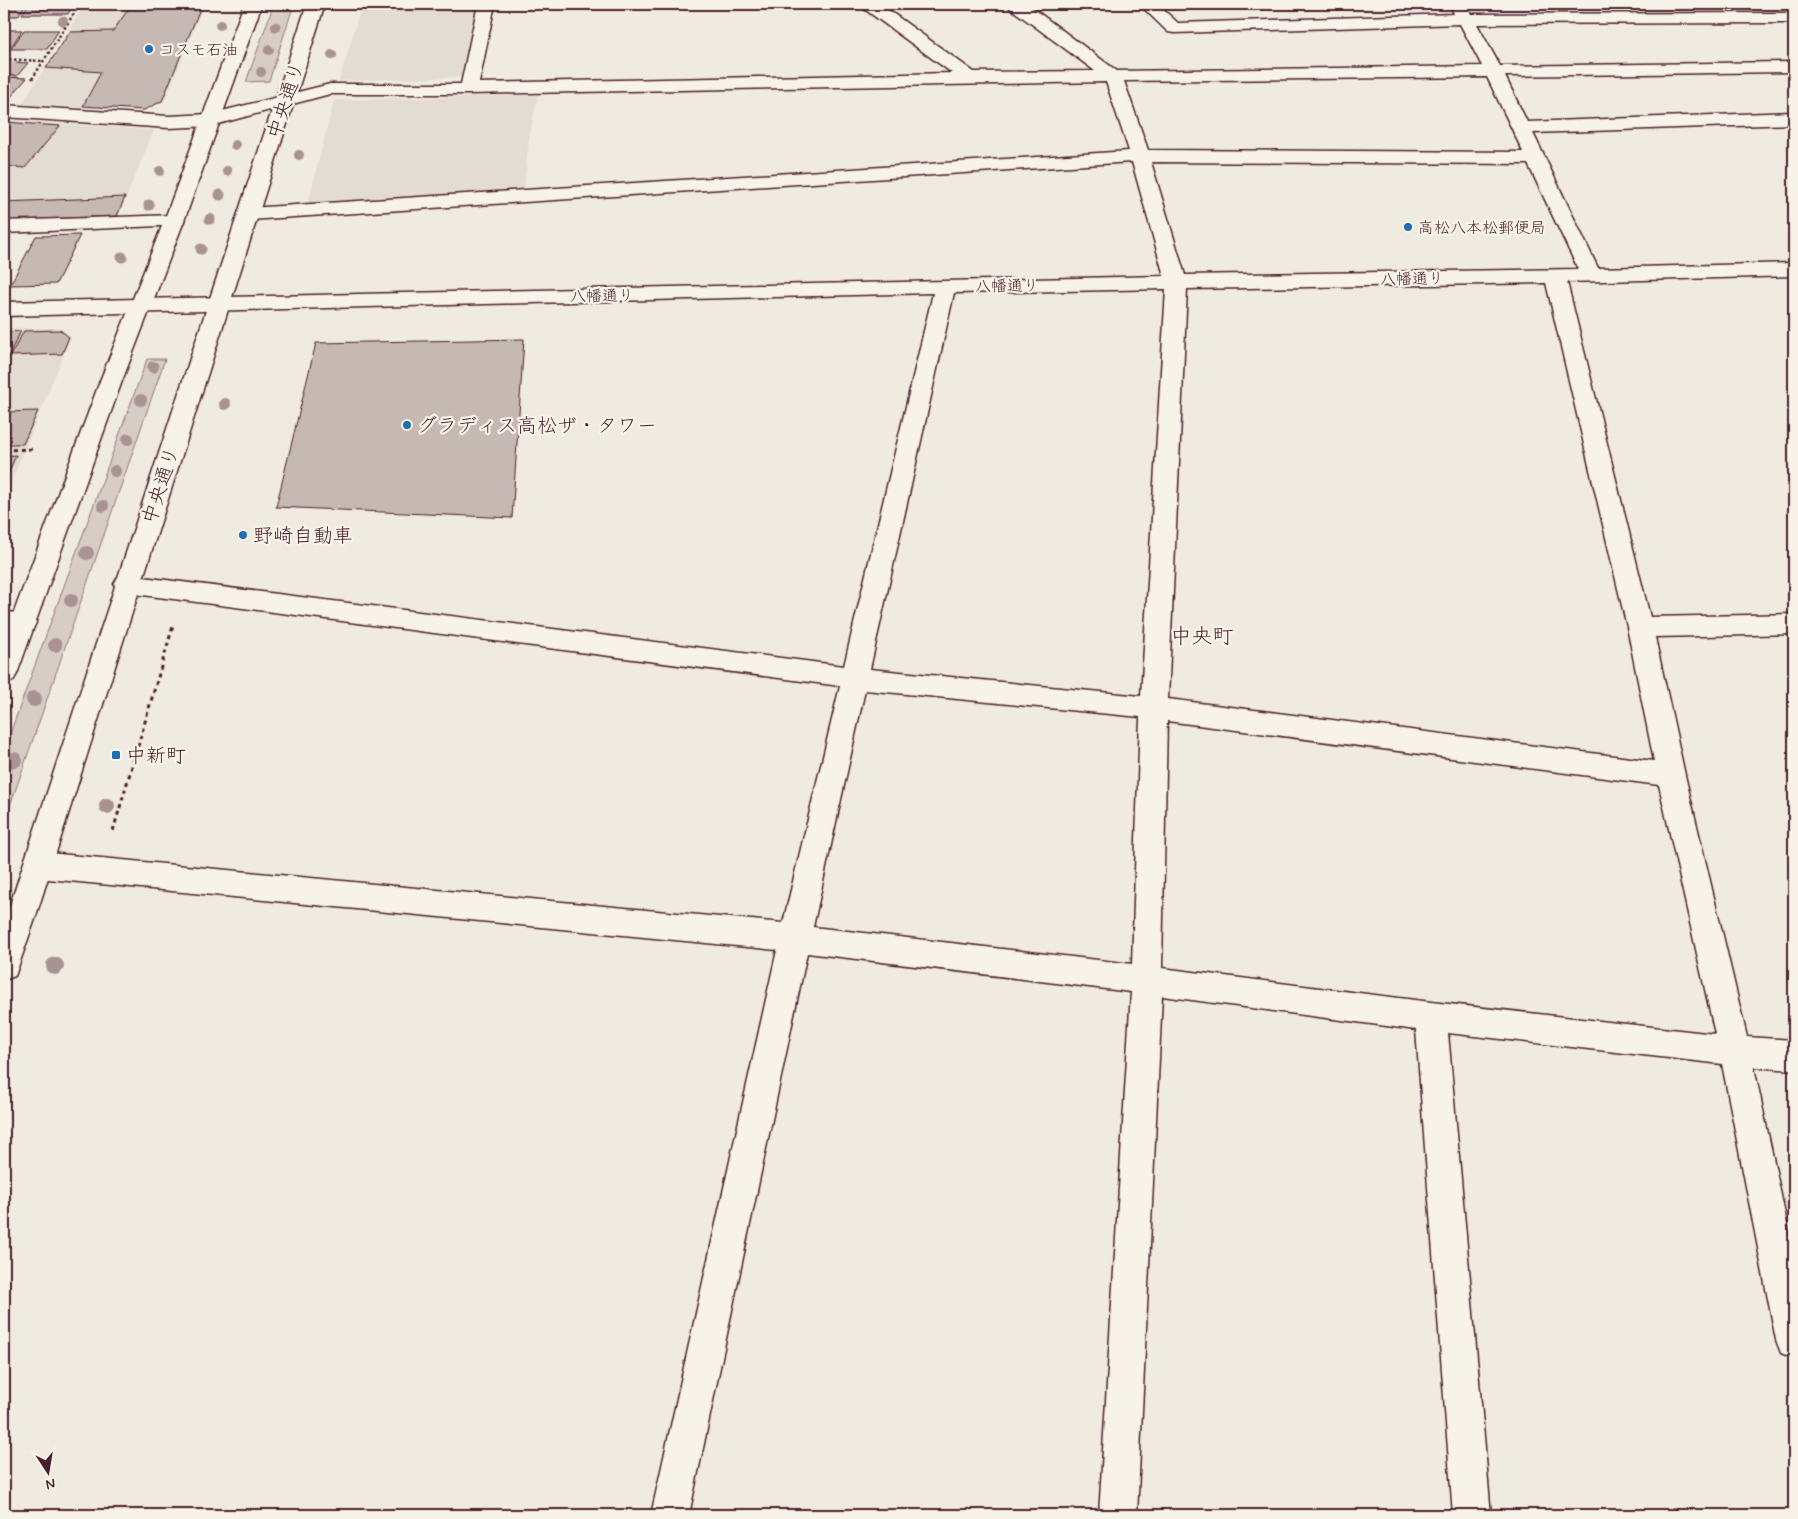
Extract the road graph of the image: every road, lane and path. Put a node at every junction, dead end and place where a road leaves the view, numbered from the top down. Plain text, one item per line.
1 (80, 4) edge
2 (252, 4) edge
3 (316, 4) edge
4 (486, 4) edge
5 (869, 4) edge
6 (1016, 4) edge
7 (1147, 4) edge
8 (1789, 4) edge
9 (1462, 11) edge
10 (1794, 11) edge
11 (1794, 18) edge
12 (4, 59) edge
13 (43, 61) junction
14 (1794, 67) edge
15 (1493, 70) junction
16 (1113, 76) junction
17 (970, 78) junction
18 (469, 89) junction
19 (286, 99) junction
20 (8, 111) edge
21 (1794, 118) edge
22 (211, 120) junction
23 (1522, 128) junction
24 (1140, 156) junction
25 (1536, 158) junction
26 (249, 214) junction
27 (174, 221) junction
28 (4, 227) edge
29 (1794, 269) edge
30 (1591, 275) junction
31 (1555, 276) junction
32 (1177, 282) junction
33 (945, 286) junction
34 (220, 304) junction
35 (139, 307) junction
36 (4, 310) edge
37 (36, 449) dead end
38 (4, 450) edge
39 (127, 584) junction
40 (13, 623) edge
41 (1794, 624) edge
42 (173, 625) dead end
43 (1640, 627) junction
44 (4, 674) edge
45 (857, 677) junction
46 (1154, 708) junction
47 (1671, 775) junction
48 (113, 832) dead end
49 (38, 865) junction
50 (795, 938) junction
51 (4, 966) edge
52 (1147, 980) junction
53 (1431, 1017) junction
54 (1735, 1051) junction
55 (1794, 1055) edge
56 (1794, 1340) edge
57 (670, 1515) edge
58 (1118, 1515) edge
59 (1472, 1515) edge

1 - 13 path
2 - 22 main road
3 - 19 main road, 中央通り
4 - 18 main road
5 - 17 main road
6 - 16 main road
7 - 9 main road
8 - 10 main road
9 - 11 main road
9 - 15 main road
12 - 13 path
13 - 20 path
14 - 15 main road
15 - 16 main road
15 - 23 main road
16 - 17 main road
16 - 24 main road
17 - 18 main road
18 - 19 main road
19 - 22 main road
19 - 26 main road, 中央通り
20 - 22 main road
21 - 23 main road
22 - 27 main road
23 - 25 main road
24 - 25 main road
24 - 26 main road
24 - 32 main road
25 - 30 main road
26 - 34 main road, 中央通り
27 - 28 main road
27 - 35 main road
29 - 30 main road, 八幡通り
30 - 31 main road, 八幡通り
31 - 32 main road, 八幡通り
31 - 43 main road
32 - 33 main road, 八幡通り
32 - 46 main road
33 - 34 main road, 八幡通り
33 - 45 main road
34 - 35 main road, 八幡通り
34 - 39 main road, 中央通り
35 - 36 main road, 八幡通り
35 - 40 main road
37 - 38 path
39 - 45 main road
39 - 49 main road, 中央通り
40 - 44 main road
41 - 43 main road
42 - 48 path
43 - 47 main road
45 - 46 main road
45 - 50 main road
46 - 47 main road
46 - 52 main road
47 - 54 main road
49 - 50 main road
49 - 51 main road, 中央通り
50 - 52 main road
50 - 57 main road
52 - 53 main road
52 - 58 main road
53 - 54 main road
53 - 59 main road
54 - 55 main road
54 - 56 main road

